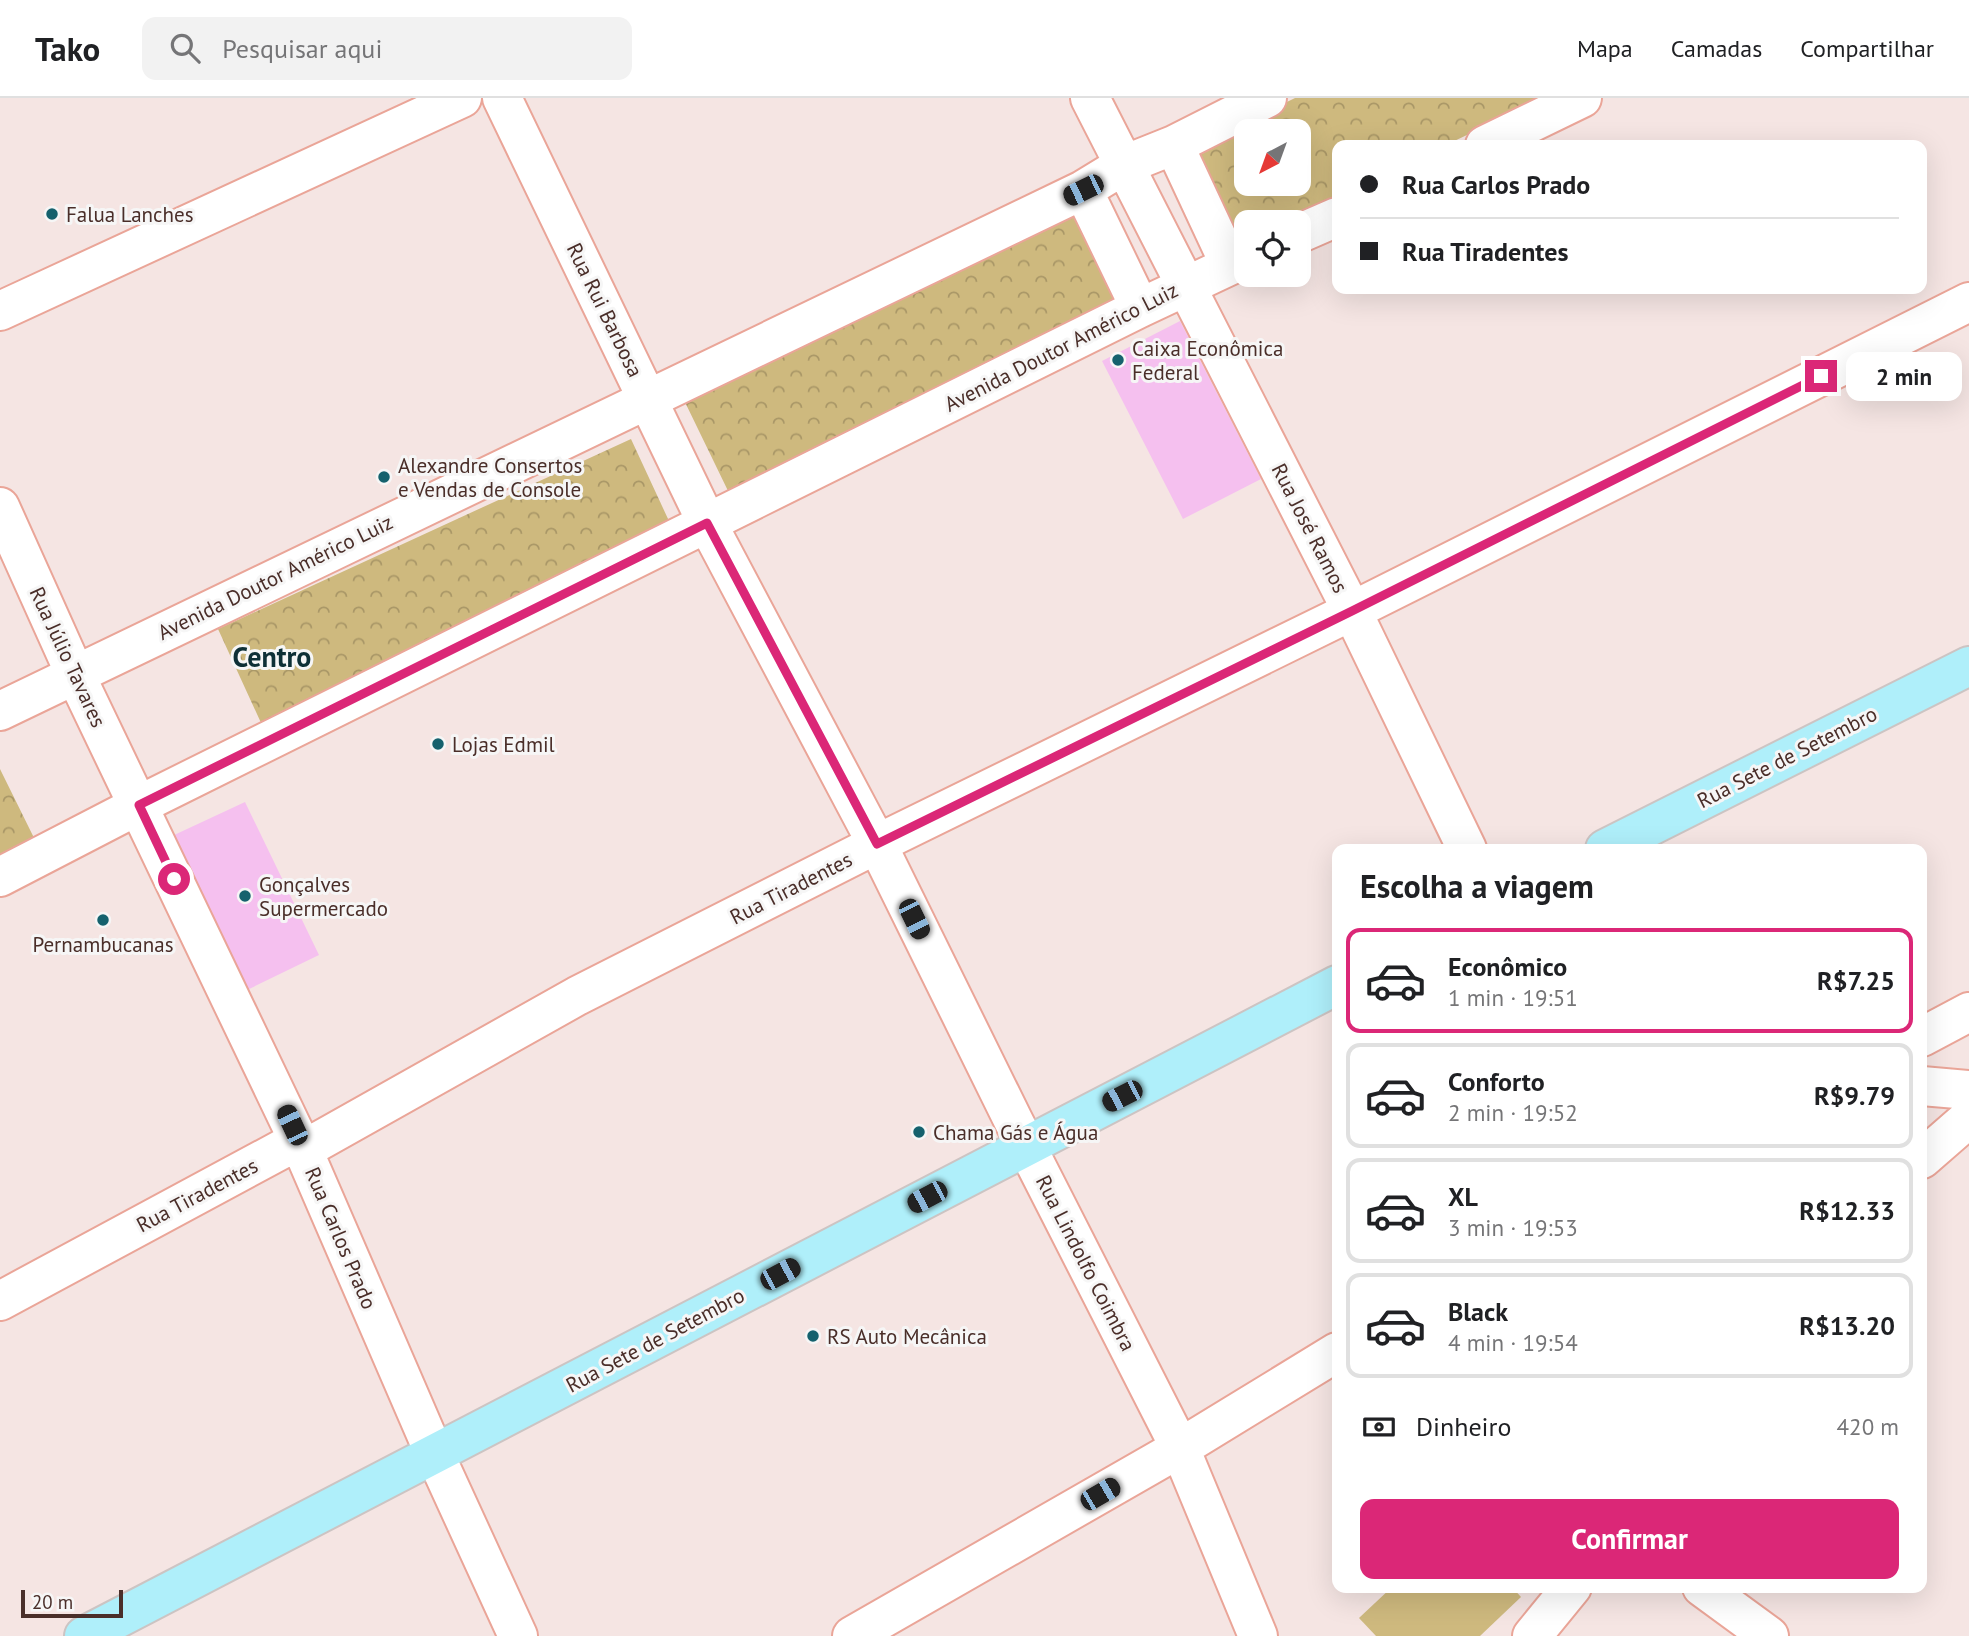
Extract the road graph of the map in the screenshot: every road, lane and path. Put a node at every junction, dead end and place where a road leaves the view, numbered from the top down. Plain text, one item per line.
1 (462, 98) edge
2 (502, 98) edge
3 (1090, 98) edge
4 (1267, 98) edge
5 (1582, 98) edge
6 (1495, 140) edge
7 (1174, 145) junction
8 (1124, 165) junction
9 (1083, 190) junction
10 (1332, 219) edge
11 (1311, 228) edge
12 (1234, 254) edge
13 (1234, 263) edge
14 (1186, 285) junction
15 (1969, 302) edge
16 (1140, 308) junction
17 (0, 311) edge
18 (648, 398) junction
19 (0, 508) edge
20 (707, 523) junction
21 (1352, 611) junction
22 (1969, 666) edge
23 (75, 674) junction
24 (0, 710) edge
25 (139, 805) junction
26 (877, 844) junction
27 (1465, 844) edge
28 (1615, 844) edge
29 (0, 877) edge
30 (1332, 988) edge
31 (1969, 1012) edge
32 (1927, 1034) edge
33 (1927, 1086) edge
34 (1969, 1090) edge
35 (1969, 1118) edge
36 (1026, 1145) junction
37 (303, 1150) junction
38 (1927, 1155) edge
39 (0, 1301) edge
40 (1332, 1355) edge
41 (1180, 1448) junction
42 (435, 1455) junction
43 (1567, 1593) edge
44 (1710, 1593) edge
45 (84, 1636) edge
46 (518, 1636) edge
47 (852, 1636) edge
48 (1258, 1636) edge
49 (1532, 1636) edge
50 (1769, 1636) edge

1 - 17 street
2 - 18 street, Rua Rui Barbosa
3 - 8 street
4 - 7 street
5 - 6 street
7 - 8 street
7 - 12 street
8 - 9 street, Avenida Doutor Américo Luiz
8 - 14 street, Avenida Doutor Américo Luiz
9 - 16 street
9 - 18 street, Avenida Doutor Américo Luiz
10 - 11 street
13 - 14 street
14 - 16 street, Avenida Doutor Américo Luiz
14 - 21 street, Rua José Ramos
15 - 21 street, Rua Tiradentes
16 - 20 street, Avenida Doutor Américo Luiz
18 - 20 street, Rua Rui Barbosa
18 - 23 street, Avenida Doutor Américo Luiz
19 - 23 street, Rua Júlio Tavares
20 - 25 street, Avenida Doutor Américo Luiz
20 - 26 street, Rua Lindolfo Coimbra
21 - 26 street, Rua Tiradentes
21 - 27 street, Rua José Ramos
22 - 28 main road, Rua Sete de Setembro
23 - 24 street, Avenida Doutor Américo Luiz
23 - 25 street, Rua Júlio Tavares
25 - 29 street, Avenida Doutor Américo Luiz
25 - 37 street, Rua Carlos Prado
26 - 36 street, Rua Lindolfo Coimbra
26 - 37 street, Rua Tiradentes
30 - 36 main road, Rua Sete de Setembro
31 - 32 street
33 - 34 street
35 - 38 street
36 - 41 street, Rua Lindolfo Coimbra
36 - 42 main road, Rua Sete de Setembro
37 - 39 street, Rua Tiradentes
37 - 42 street, Rua Carlos Prado
40 - 41 street
41 - 47 street
41 - 48 street, Rua Lindolfo Coimbra
42 - 45 main road, Rua Sete de Setembro
42 - 46 street, Rua Carlos Prado
43 - 49 street
44 - 50 street

